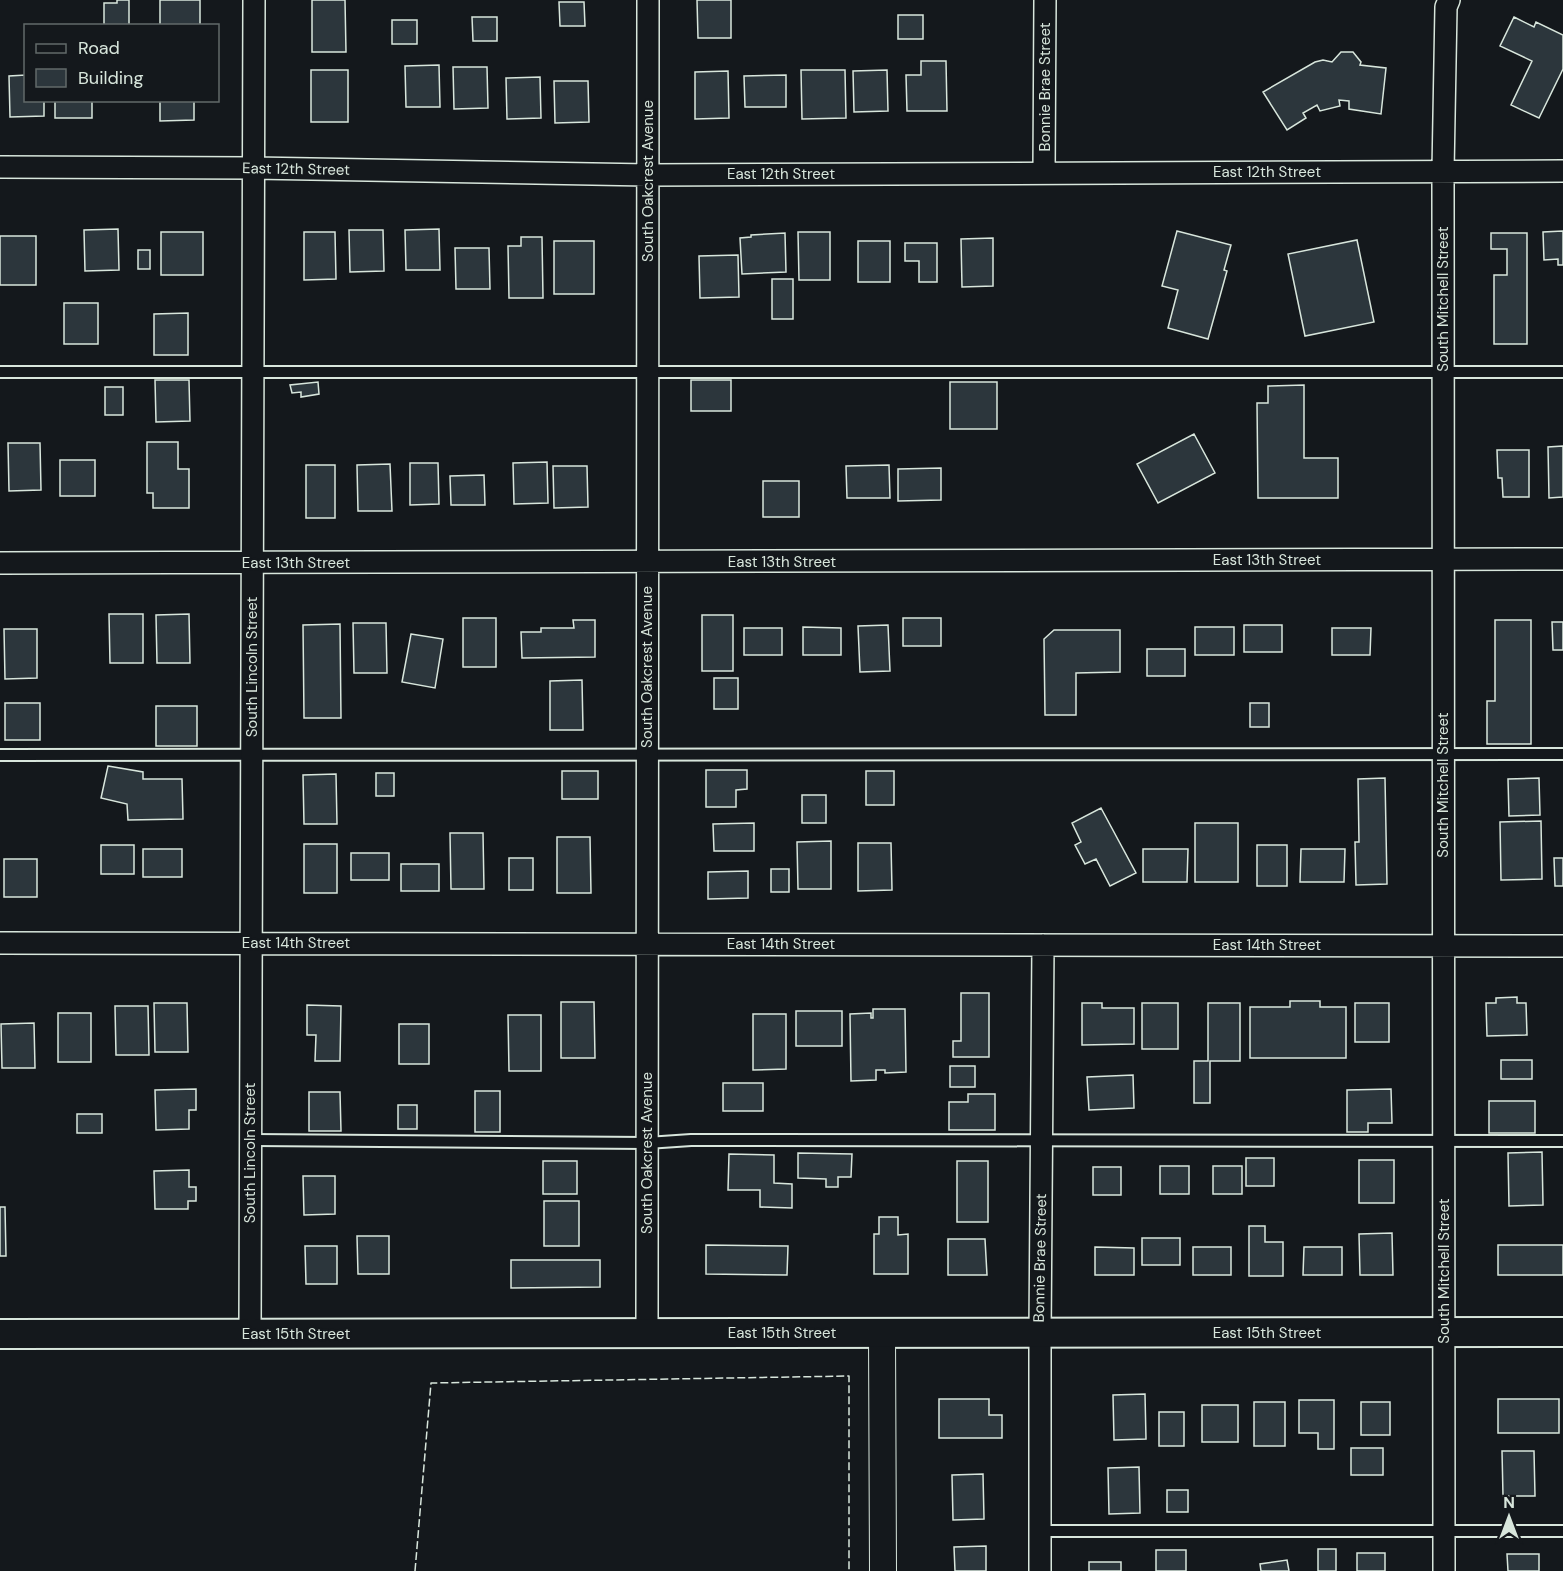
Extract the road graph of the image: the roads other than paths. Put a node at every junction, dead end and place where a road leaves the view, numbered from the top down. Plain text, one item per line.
1 (254, 0) edge
2 (648, 0) edge
3 (1045, 0) edge
4 (1449, 0) edge
5 (0, 167) edge
6 (253, 168) junction
7 (1443, 171) junction
8 (1563, 171) edge
9 (1044, 173) junction
10 (648, 175) junction
11 (0, 372) edge
12 (253, 372) junction
13 (647, 372) junction
14 (1443, 372) junction
15 (1563, 372) edge
16 (1443, 559) junction
17 (1563, 560) edge
18 (0, 562) edge
19 (647, 562) junction
20 (252, 563) junction
21 (1443, 754) junction
22 (1563, 754) edge
23 (0, 755) edge
24 (252, 755) junction
25 (647, 755) junction
26 (0, 943) edge
27 (251, 943) junction
28 (647, 944) junction
29 (1043, 945) junction
30 (1443, 945) junction
31 (1563, 946) edge
32 (250, 1140) junction
33 (1041, 1141) junction
34 (1444, 1141) junction
35 (1563, 1141) edge
36 (647, 1143) junction
37 (1563, 1332) edge
38 (882, 1333) junction
39 (1040, 1333) junction
40 (1444, 1333) junction
41 (0, 1334) edge
42 (250, 1334) junction
43 (647, 1334) junction
44 (1444, 1530) junction
45 (1040, 1531) junction
46 (1563, 1531) edge
47 (883, 1571) edge
48 (1040, 1571) edge
49 (1444, 1571) edge

1 - 6 street, South Lincoln Street
2 - 10 street, South Oakcrest Avenue
3 - 9 street, Bonnie Brae Street
4 - 7 street, South Mitchell Street
5 - 6 street, East 12th Street
6 - 10 street, East 12th Street
6 - 12 street, South Lincoln Street
7 - 8 street, East 12th Street
7 - 9 street, East 12th Street
7 - 14 street, South Mitchell Street
9 - 10 street, East 12th Street
10 - 13 street, South Oakcrest Avenue
11 - 12 lane
12 - 13 lane
12 - 20 street, South Lincoln Street
13 - 14 lane
13 - 19 street, South Oakcrest Avenue
14 - 15 lane
14 - 16 street, South Mitchell Street
16 - 17 street, East 13th Street
16 - 19 street, East 13th Street
16 - 21 street, South Mitchell Street
18 - 20 street, East 13th Street
19 - 20 street, East 13th Street
19 - 25 street, South Oakcrest Avenue
20 - 24 street, South Lincoln Street
21 - 22 lane
21 - 25 lane
21 - 30 street, South Mitchell Street
23 - 24 lane
24 - 25 lane
24 - 27 street, South Lincoln Street
25 - 28 street, South Oakcrest Avenue
26 - 27 street, East 14th Street
27 - 28 street, East 14th Street
27 - 32 street, South Lincoln Street
28 - 29 street, East 14th Street
28 - 36 street, South Oakcrest Avenue
29 - 30 street, East 14th Street
29 - 33 street, Bonnie Brae Street
30 - 31 street, East 14th Street
30 - 34 street, South Mitchell Street
32 - 36 lane
32 - 42 street, South Lincoln Street
33 - 34 lane
33 - 36 lane
33 - 39 street, Bonnie Brae Street
34 - 35 lane
34 - 40 street, South Mitchell Street
36 - 43 street, South Oakcrest Avenue
37 - 40 main road, East 15th Street
38 - 39 main road, East 15th Street
38 - 43 main road, East 15th Street
38 - 47 street
39 - 40 main road, East 15th Street
39 - 45 street, Bonnie Brae Street
40 - 44 street, South Mitchell Street
41 - 42 main road, East 15th Street
42 - 43 main road, East 15th Street
44 - 45 lane
44 - 46 lane
44 - 49 street, South Mitchell Street
45 - 48 street, Bonnie Brae Street

